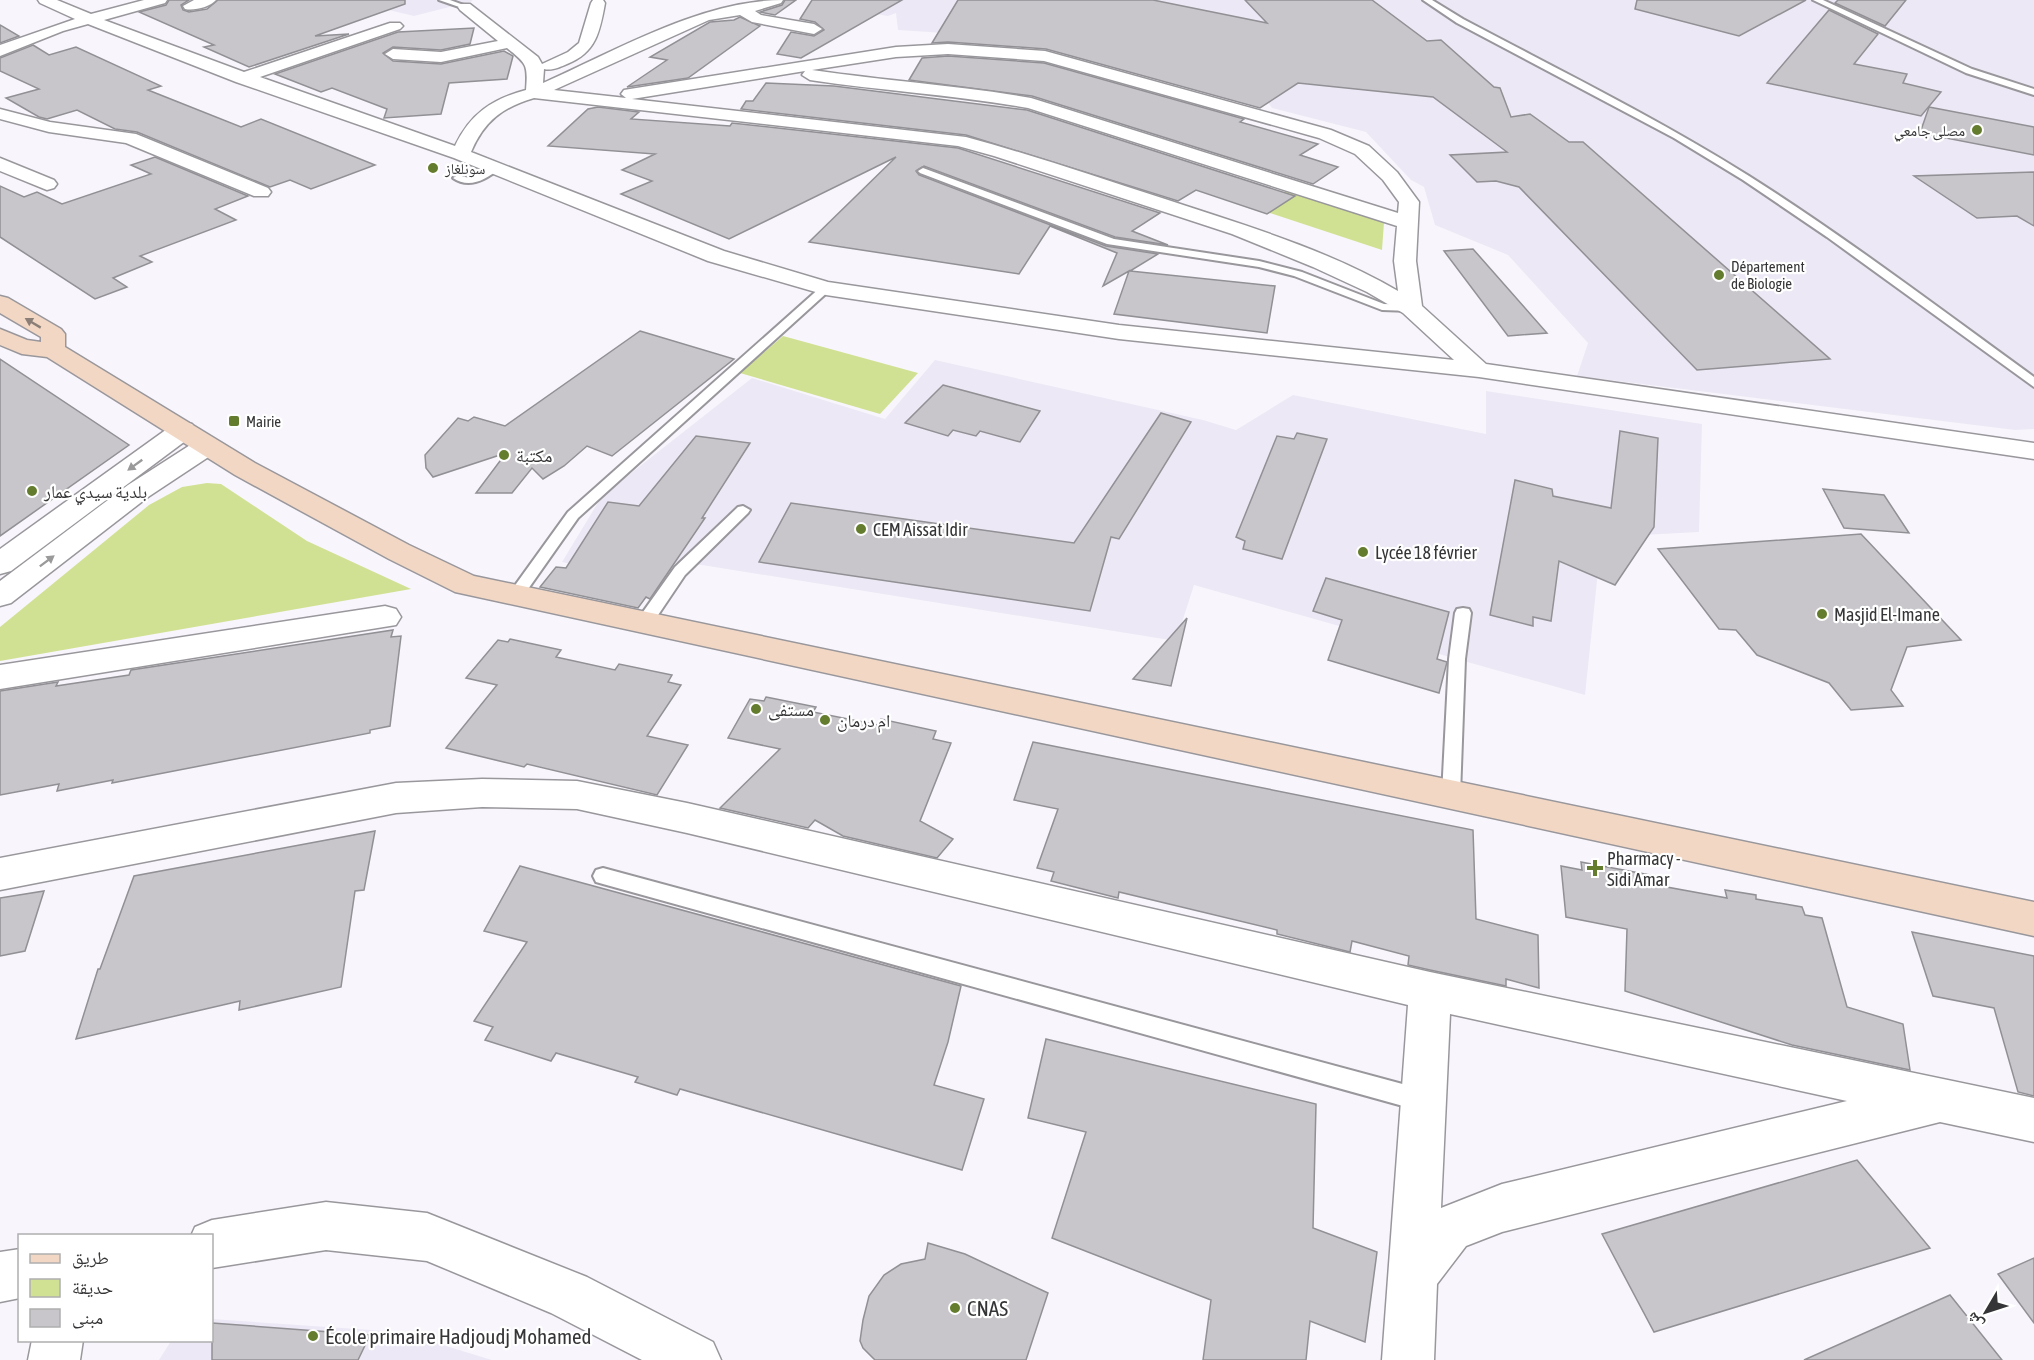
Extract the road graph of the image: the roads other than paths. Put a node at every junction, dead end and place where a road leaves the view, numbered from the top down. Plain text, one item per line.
1 (45, 0) edge
2 (160, 0) edge
3 (208, 0) edge
4 (443, 0) edge
5 (776, 0) edge
6 (1427, 0) edge
7 (1817, 0) edge
8 (598, 3) dead end
9 (190, 6) dead end
10 (465, 7) joint
11 (742, 10) junction
12 (88, 20) junction
13 (395, 26) dead end
14 (814, 29) dead end
15 (510, 43) junction
16 (0, 51) edge
17 (393, 54) dead end
18 (790, 68) junction
19 (536, 69) junction
20 (242, 78) junction
21 (2034, 92) edge
22 (534, 93) junction
23 (590, 100) junction
24 (0, 114) edge
25 (461, 154) junction
26 (0, 164) edge
27 (495, 168) junction
28 (923, 171) dead end
29 (458, 178) dead end
30 (47, 184) dead end
31 (261, 192) dead end
32 (1408, 223) junction
33 (826, 288) junction
34 (0, 303) edge
35 (1411, 308) junction
36 (0, 336) edge
37 (52, 350) junction
38 (1479, 370) junction
39 (2034, 383) edge
40 (195, 438) junction
41 (2034, 451) edge
42 (743, 510) dead end
43 (0, 564) edge
44 (516, 595) junction
45 (0, 596) edge
46 (1463, 614) dead end
47 (385, 617) dead end
48 (644, 623) junction
49 (0, 677) edge
50 (1451, 795) junction
51 (0, 874) edge
52 (603, 876) dead end
53 (2034, 919) edge
54 (1430, 991) junction
55 (1424, 1100) junction
56 (1944, 1100) junction
57 (2034, 1120) edge
58 (213, 1244) edge
59 (18, 1273) edge
60 (1413, 1276) junction
61 (0, 1277) edge
62 (58, 1342) edge
63 (54, 1360) edge
64 (695, 1360) edge
65 (1408, 1360) edge

1 - 12 street
2 - 12 street
3 - 9 street
4 - 10 lane
5 - 11 street
6 - 39 lane
7 - 21 lane
8 - 19 street
10 - 15 street
11 - 14 street
11 - 22 street
12 - 16 street
12 - 20 street
13 - 20 street
15 - 17 street
15 - 19 street
18 - 23 street
18 - 32 street
18 - 32 street
19 - 22 street
20 - 25 street
22 - 23 street
22 - 25 street
23 - 35 street
24 - 31 street
25 - 27 street
26 - 30 street
27 - 29 lane
27 - 33 street
28 - 35 lane
32 - 35 street
33 - 38 street
33 - 44 lane
37 -> 34 street
35 - 38 street
36 - 37 street
37 - 40 street
38 - 41 street
40 -> 43 street
40 - 44 street
45 -> 40 street
42 - 48 lane
44 - 48 street
46 - 50 lane
47 - 49 street
48 - 50 street
50 - 53 street
51 - 54 street
52 - 55 lane
54 - 55 street
54 - 56 street
55 - 60 street
56 - 57 street
56 - 60 street
58 - 64 street
59 - 61 street
60 - 65 street
62 - 63 street

